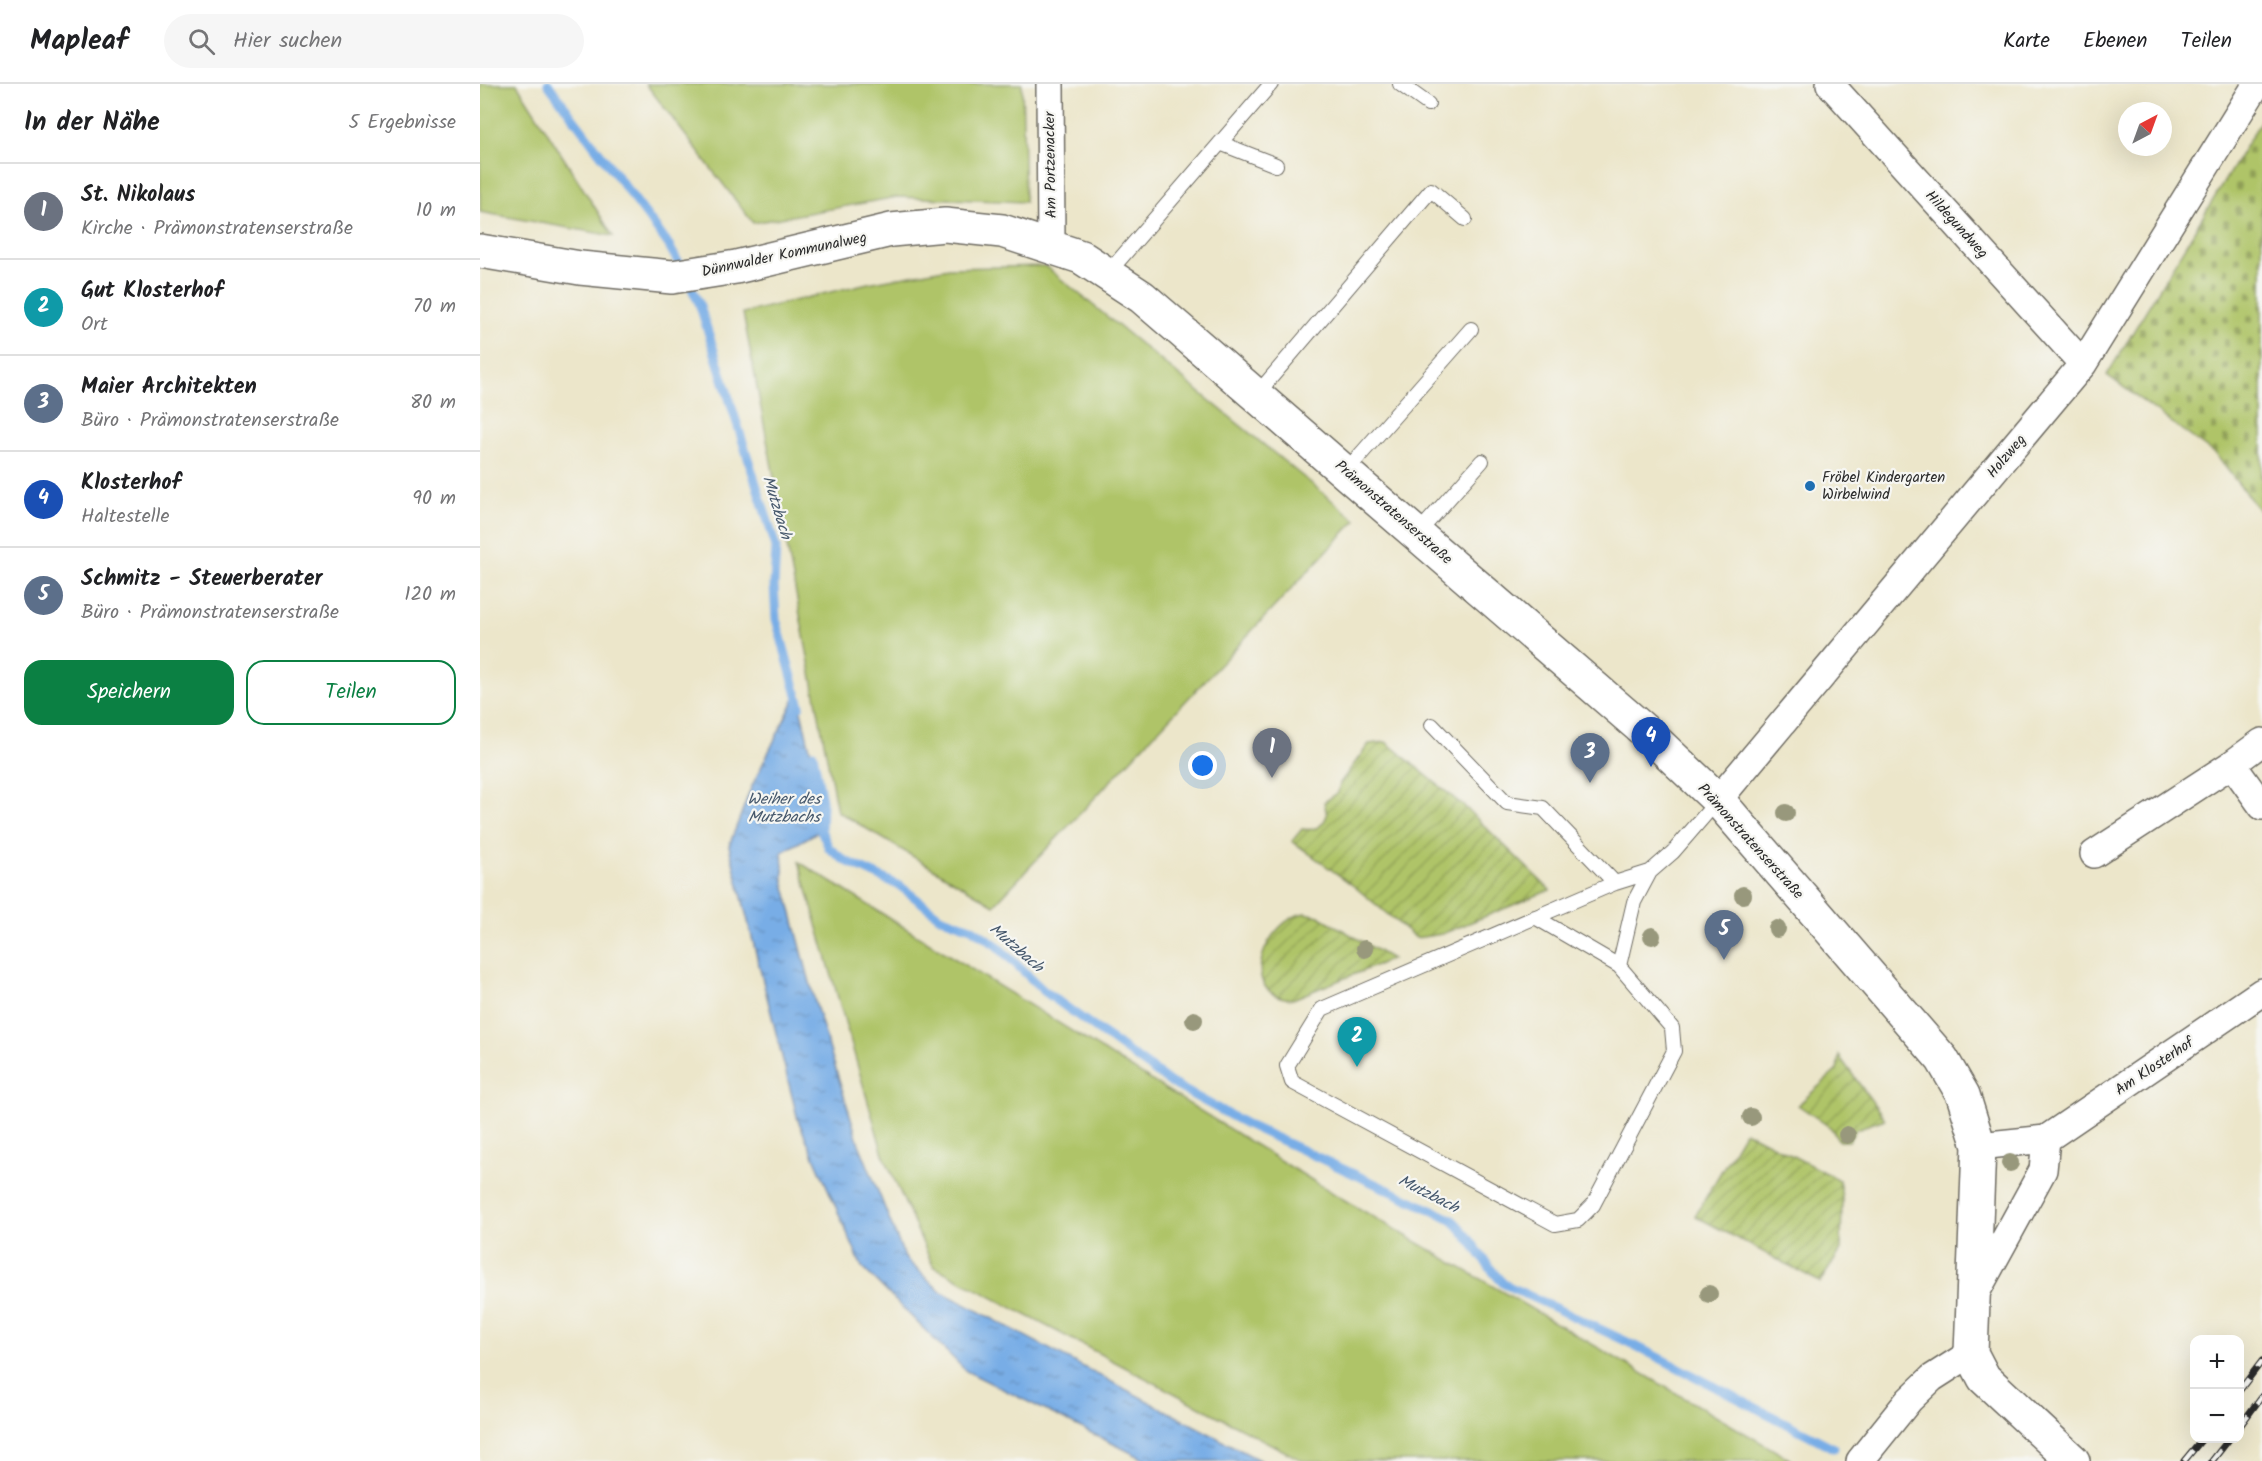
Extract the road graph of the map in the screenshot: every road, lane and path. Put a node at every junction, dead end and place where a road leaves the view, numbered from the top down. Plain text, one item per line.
1 (1050, 84) edge
2 (1271, 84) edge
3 (1400, 84) edge
4 (1830, 84) edge
5 (2257, 84) edge
6 (1428, 104) dead end
7 (1220, 143) junction
8 (1276, 165) dead end
9 (1465, 219) dead end
10 (1051, 246) junction
11 (480, 251) edge
12 (1108, 273) junction
13 (1471, 329) dead end
14 (2083, 364) junction
15 (1257, 394) junction
16 (1482, 461) dead end
17 (1346, 471) junction
18 (1418, 533) junction
19 (1432, 725) dead end
20 (2262, 742) edge
21 (2232, 764) junction
22 (1718, 800) junction
23 (2262, 806) edge
24 (2094, 854) dead end
25 (1650, 872) junction
26 (1615, 883) junction
27 (1536, 917) junction
28 (1619, 966) junction
29 (2262, 992) edge
30 (2046, 1139) junction
31 (1979, 1146) junction
32 (1972, 1299) junction
33 (1971, 1353) junction
34 (1860, 1461) edge
35 (2073, 1461) edge

1 - 10 street, Am Portzenacker
2 - 7 lane
3 - 6 lane
4 - 14 street, Hildegundweg
5 - 14 street, Holzweg
7 - 8 lane
7 - 12 lane
9 - 15 lane
10 - 11 main road, Dünnwalder Kommunalweg
10 - 12 main road, Prämonstratenserstraße
12 - 15 main road, Prämonstratenserstraße
13 - 17 lane
14 - 22 street, Holzweg
15 - 17 main road, Prämonstratenserstraße
16 - 18 lane
17 - 18 main road, Prämonstratenserstraße
18 - 22 main road, Prämonstratenserstraße
19 - 26 lane
20 - 21 street
21 - 23 street
21 - 24 street
22 - 25 lane
22 - 31 main road, Prämonstratenserstraße
25 - 26 lane
25 - 28 lane
26 - 27 lane
27 - 28 lane
27 - 28 lane
29 - 30 street, Am Klosterhof
30 - 31 street, Am Klosterhof
30 - 32 street
31 - 32 main road, Prämonstratenserstraße
32 - 33 main road, Prämonstratenserstraße
33 - 34 street
33 - 35 main road, Prämonstratenserstraße

